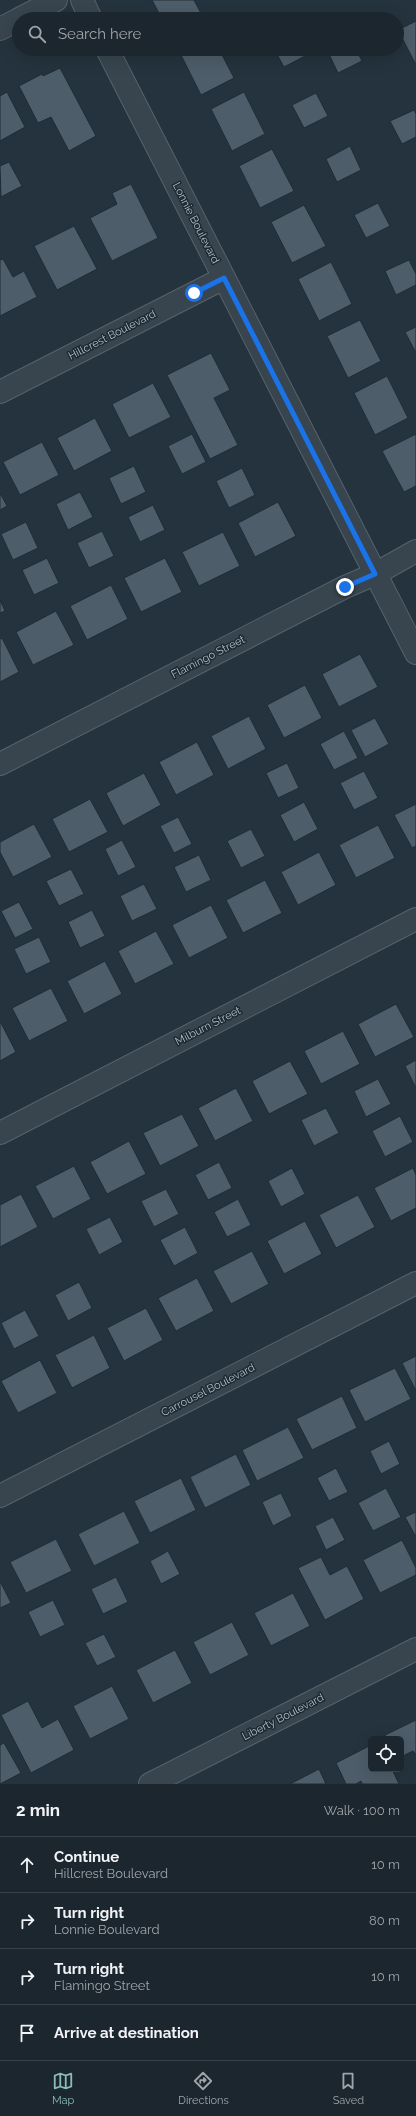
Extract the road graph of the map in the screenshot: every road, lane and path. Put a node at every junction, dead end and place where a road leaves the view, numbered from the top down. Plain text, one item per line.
1 (56, 0) edge
2 (82, 0) edge
3 (33, 12) edge
4 (88, 12) edge
5 (12, 23) edge
6 (0, 29) edge
7 (111, 56) edge
8 (224, 278) junction
9 (0, 392) edge
10 (416, 551) edge
11 (375, 574) junction
12 (416, 653) edge
13 (0, 764) edge
14 (416, 919) edge
15 (0, 1133) edge
16 (416, 1283) edge
17 (0, 1496) edge
18 (416, 1649) edge
19 (150, 1784) edge

1 - 3 street
2 - 4 street
5 - 6 street
7 - 8 street, Lonnie Boulevard
8 - 9 street, Hillcrest Boulevard
8 - 11 street, Lonnie Boulevard
10 - 11 street, Flamingo Street
11 - 12 street, Lonnie Boulevard
11 - 13 street, Flamingo Street
14 - 15 street, Milburn Street
16 - 17 street, Carrousel Boulevard
18 - 19 street, Liberty Boulevard

